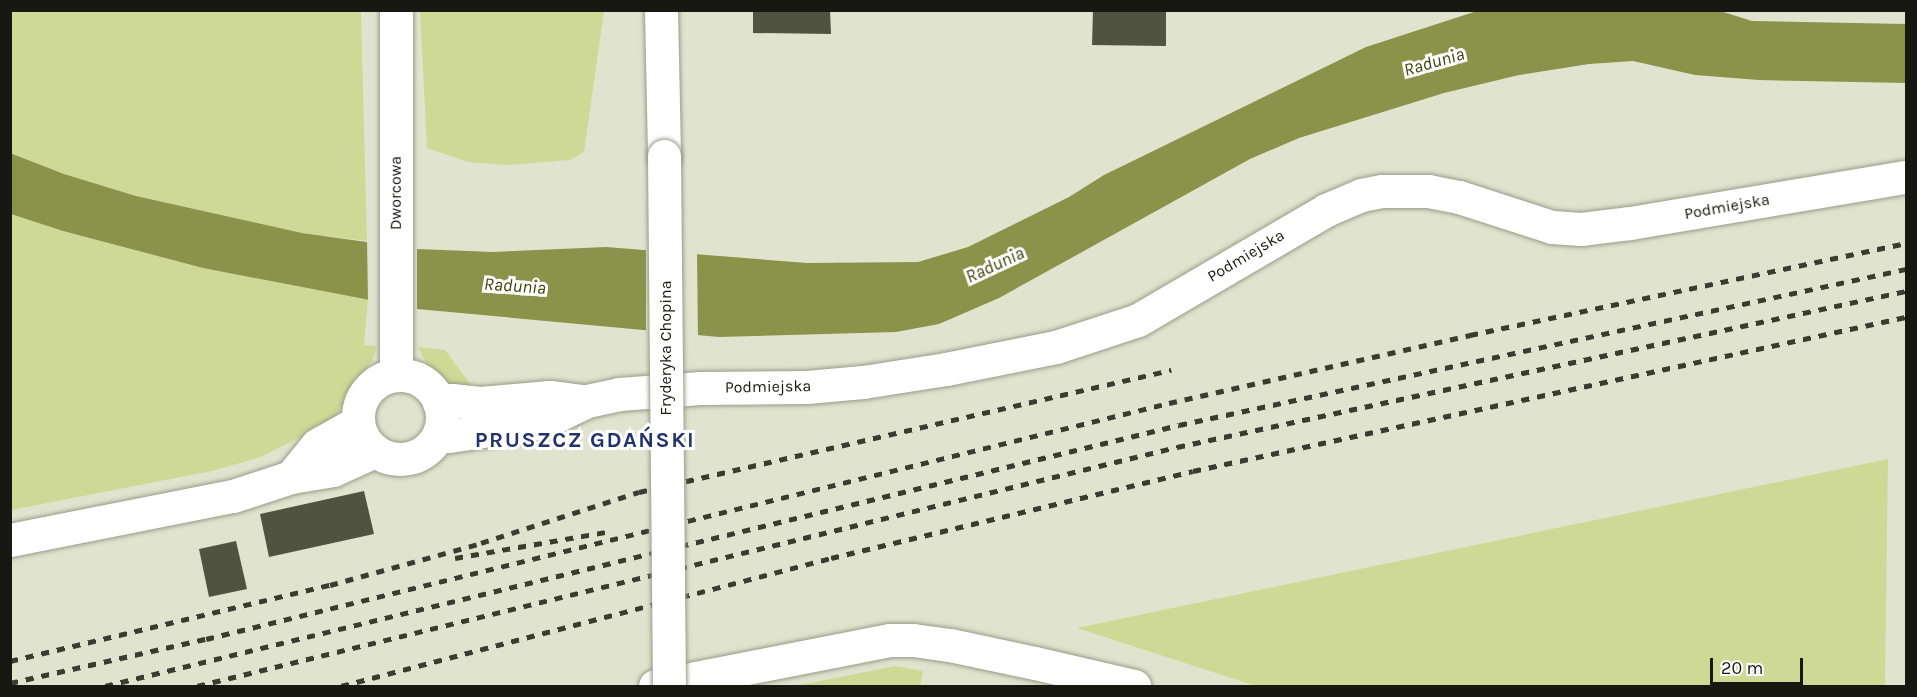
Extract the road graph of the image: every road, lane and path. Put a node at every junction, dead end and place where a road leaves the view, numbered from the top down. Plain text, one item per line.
1 (396, 10) edge
2 (661, 10) edge
3 (1906, 177) edge
4 (396, 375) junction
5 (439, 418) junction
6 (358, 422) junction
7 (375, 451) junction
8 (291, 477) junction
9 (10, 540) edge
10 (655, 687) edge
11 (669, 687) edge
12 (1134, 687) edge

1 - 4 street, Dworcowa
2 - 11 street, Fryderyka Chopina, bridge
3 - 5 street, Podmiejska
4 - 5 street
4 - 6 street
5 - 7 street
6 - 7 street
6 - 8 street
7 - 8 street
8 - 9 street
10 - 12 street

